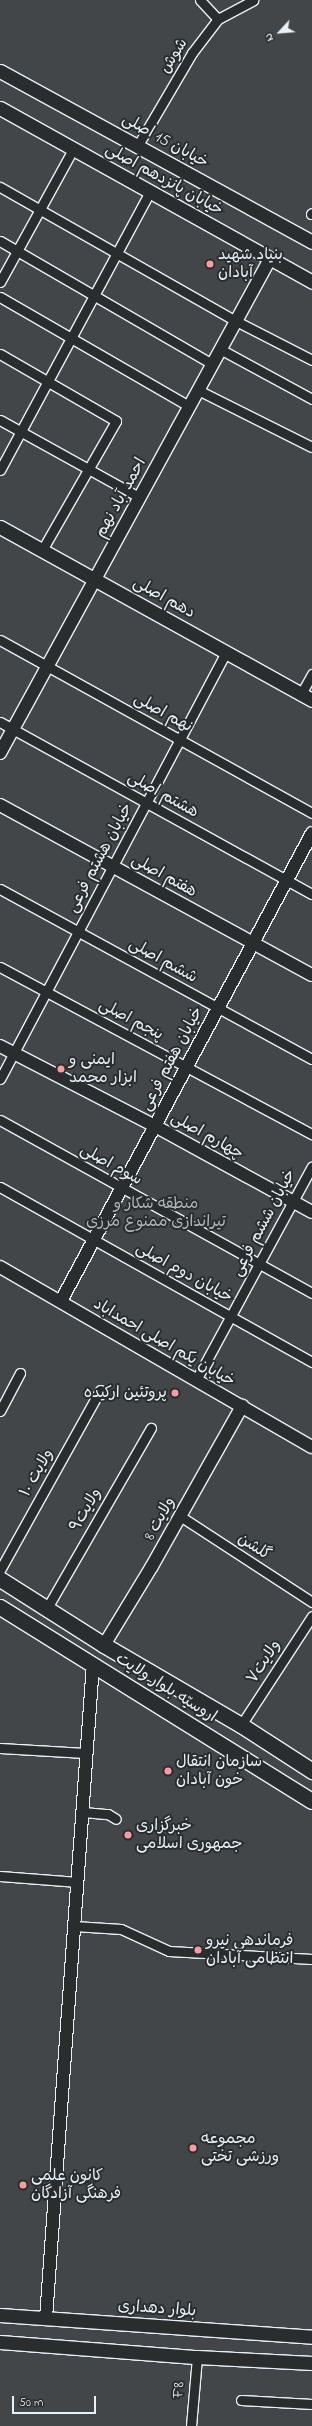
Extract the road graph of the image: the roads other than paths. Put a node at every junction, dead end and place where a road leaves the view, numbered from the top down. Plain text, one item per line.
1 (200, 0) edge
2 (253, 0) edge
3 (218, 19) junction
4 (0, 72) edge
5 (0, 108) edge
6 (138, 145) junction
7 (73, 149) junction
8 (0, 187) edge
9 (150, 192) junction
10 (40, 209) junction
11 (0, 241) edge
12 (312, 242) edge
13 (17, 251) junction
14 (117, 253) junction
15 (270, 259) junction
16 (0, 282) edge
17 (312, 282) edge
18 (94, 296) junction
19 (0, 297) edge
20 (236, 321) junction
21 (71, 338) junction
22 (220, 349) junction
23 (0, 354) edge
24 (312, 360) edge
25 (212, 364) junction
26 (48, 381) junction
27 (198, 390) junction
28 (312, 399) edge
29 (189, 406) junction
30 (0, 420) edge
31 (21, 432) junction
32 (312, 447) edge
33 (88, 469) junction
34 (0, 470) edge
35 (139, 497) junction
36 (0, 527) edge
37 (42, 550) junction
38 (95, 579) junction
39 (0, 640) edge
40 (226, 652) junction
41 (48, 666) junction
42 (312, 674) edge
43 (306, 697) edge
44 (0, 722) edge
45 (13, 729) junction
46 (180, 740) junction
47 (0, 753) edge
48 (146, 803) junction
49 (0, 805) edge
50 (312, 813) edge
51 (312, 833) edge
52 (113, 866) junction
53 (287, 880) junction
54 (0, 889) edge
55 (312, 894) edge
56 (78, 932) junction
57 (253, 943) junction
58 (0, 967) edge
59 (312, 975) edge
60 (46, 992) junction
61 (218, 1008) junction
62 (0, 1046) edge
63 (13, 1054) junction
64 (312, 1059) edge
65 (187, 1066) junction
66 (0, 1079) edge
67 (0, 1120) edge
68 (155, 1126) junction
69 (312, 1134) edge
70 (312, 1166) edge
71 (0, 1187) edge
72 (122, 1188) junction
73 (293, 1202) junction
74 (312, 1212) edge
75 (94, 1240) junction
76 (259, 1264) junction
77 (0, 1267) edge
78 (312, 1293) edge
79 (61, 1301) junction
80 (231, 1316) junction
81 (312, 1362) edge
82 (20, 1373) dead end
83 (196, 1380) junction
84 (100, 1390) dead end
85 (242, 1406) junction
86 (0, 1411) edge
87 (151, 1428) dead end
88 (312, 1447) edge
89 (180, 1516) junction
90 (0, 1570) edge
91 (0, 1579) edge
92 (312, 1602) edge
93 (0, 1607) edge
94 (47, 1608) junction
95 (312, 1616) edge
96 (104, 1645) junction
97 (93, 1664) junction
98 (240, 1725) junction
99 (0, 1748) edge
100 (85, 1753) junction
101 (286, 1755) junction
102 (311, 1769) edge
103 (273, 1775) junction
104 (298, 1791) junction
105 (312, 1801) edge
106 (83, 1812) junction
107 (116, 1819) dead end
108 (0, 1876) edge
109 (78, 1882) junction
110 (74, 1926) junction
111 (312, 1959) edge
112 (0, 2315) edge
113 (46, 2318) junction
114 (312, 2337) edge
115 (0, 2342) edge
116 (196, 2357) junction
117 (312, 2362) edge
118 (241, 2400) dead end
119 (312, 2404) edge
120 (191, 2426) edge

1 - 3 street
2 - 3 street, شوش
3 - 6 street, شوش
4 - 6 main road, خیابان 15 اصلی
5 - 7 main road, خیابان پانزدهم اصلی
6 - 12 main road, خیابان 15 اصلی
7 - 9 main road, خیابان پانزدهم اصلی
7 - 10 street
8 - 10 street
9 - 14 street
9 - 15 main road, خیابان پانزدهم اصلی
10 - 13 street
10 - 14 street
11 - 13 street
13 - 16 street
13 - 18 street
14 - 18 street
14 - 20 street
15 - 17 main road, خیابان پانزدهم اصلی
15 - 20 street, احمد آباد نهم
18 - 21 street
18 - 25 street
19 - 21 street
20 - 22 street, احمد آباد نهم
20 - 24 street
21 - 26 street
21 - 29 street
22 - 25 street, احمد آباد نهم
22 - 28 street
23 - 26 street
25 - 27 street, احمد آباد نهم
26 - 31 street
26 - 33 street
27 - 29 street, احمد آباد نهم
27 - 32 street
29 - 35 street, احمد آباد نهم
30 - 31 street
31 - 33 street
31 - 34 street
33 - 35 street
33 - 37 street
35 - 38 street, احمد آباد نهم
36 - 37 main road, دهم اصلی
37 - 38 main road, دهم اصلی
38 - 40 main road, دهم اصلی
38 - 41 street, احمد آباد نهم
39 - 41 street, نهم اصلی
40 - 43 main road, دهم اصلی
40 - 46 street, خیابان هشتم فرعی
41 - 45 street, احمد آباد نهم
41 - 46 street, نهم اصلی
42 - 43 street
44 - 45 street, هشتم اصلی
45 - 47 street, احمد آباد نهم
45 - 48 street, هشتم اصلی
46 - 48 street, خیابان هشتم فرعی
46 - 50 street, نهم اصلی
48 - 52 street, خیابان هشتم فرعی
48 - 53 street, هشتم اصلی
49 - 52 street, هفتم اصلی
51 - 53 street, خیابان هفتم فرعی
52 - 56 street, خیابان هشتم فرعی
52 - 57 street, هفتم اصلی
53 - 55 street, هشتم اصلی
53 - 57 street, خیابان هفتم فرعی
54 - 56 street, ششم اصلی
56 - 60 street, خیابان هشتم فرعی
56 - 61 street, ششم اصلی
57 - 59 street, هفتم اصلی
57 - 61 street, خیابان هفتم فرعی
58 - 60 street, پنجم اصلی
60 - 63 street, خیابان هشتم فرعی
60 - 65 street, پنجم اصلی
61 - 64 street, ششم اصلی
61 - 65 street, خیابان هفتم فرعی
62 - 63 street, چهارم اصلی
63 - 66 street, خیابان هشتم فرعی
63 - 68 street, چهارم اصلی
65 - 68 street, خیابان هفتم فرعی
65 - 69 street, پنجم اصلی
67 - 72 street, سوم اصلی
68 - 72 street, خیابان هفتم فرعی
68 - 73 street, چهارم اصلی
70 - 73 street, خیابان ششم فرعی
71 - 75 street, خیابان دوم اصلی
72 - 75 street, خیابان هفتم فرعی
72 - 76 street, سوم اصلی
73 - 74 street, چهارم اصلی
73 - 76 street, خیابان ششم فرعی
75 - 79 street, خیابان هفتم فرعی
75 - 80 street, خیابان دوم اصلی
76 - 78 street, سوم اصلی
76 - 80 street, خیابان ششم فرعی
77 - 79 street, خیابان یکم اصلی احمداباد
79 - 83 street, خیابان یکم اصلی احمداباد
80 - 81 street, خیابان دوم اصلی
80 - 83 street, خیابان ششم فرعی
82 - 86 street
83 - 85 street, خیابان یکم اصلی احمداباد
84 - 90 street, ولایت ۱۰
85 - 88 street, خیابان یکم اصلی احمداباد
85 - 89 street, ولایت 8
87 - 94 street, ولایت۹
89 - 92 street, گلشن
89 - 96 street, ولایت 8
91 - 94 main road, اروسیّه بلوار ولایت
93 - 97 main road, اروسیّه بلوار ولایت
94 - 96 main road, اروسیّه بلوار ولایت
95 - 98 street, ولایت۷
96 - 98 main road, اروسیّه بلوار ولایت
97 - 100 street
97 - 103 main road, اروسیّه بلوار ولایت
98 - 101 main road, اروسیّه بلوار ولایت
99 - 100 street
100 - 106 street
101 - 102 main road, اروسیّه بلوار ولایت
101 - 103 main road
102 - 104 main road
103 - 104 main road, اروسیّه بلوار ولایت
104 - 105 main road, اروسیّه بلوار ولایت
106 - 107 street
106 - 109 street
108 - 109 street
109 - 110 street
110 - 111 street
110 - 113 street
112 - 113 main road, بلوار دهداری
113 - 114 main road, بلوار دهداری
115 - 116 main road
116 - 117 main road
116 - 120 street, F8
118 - 119 street

